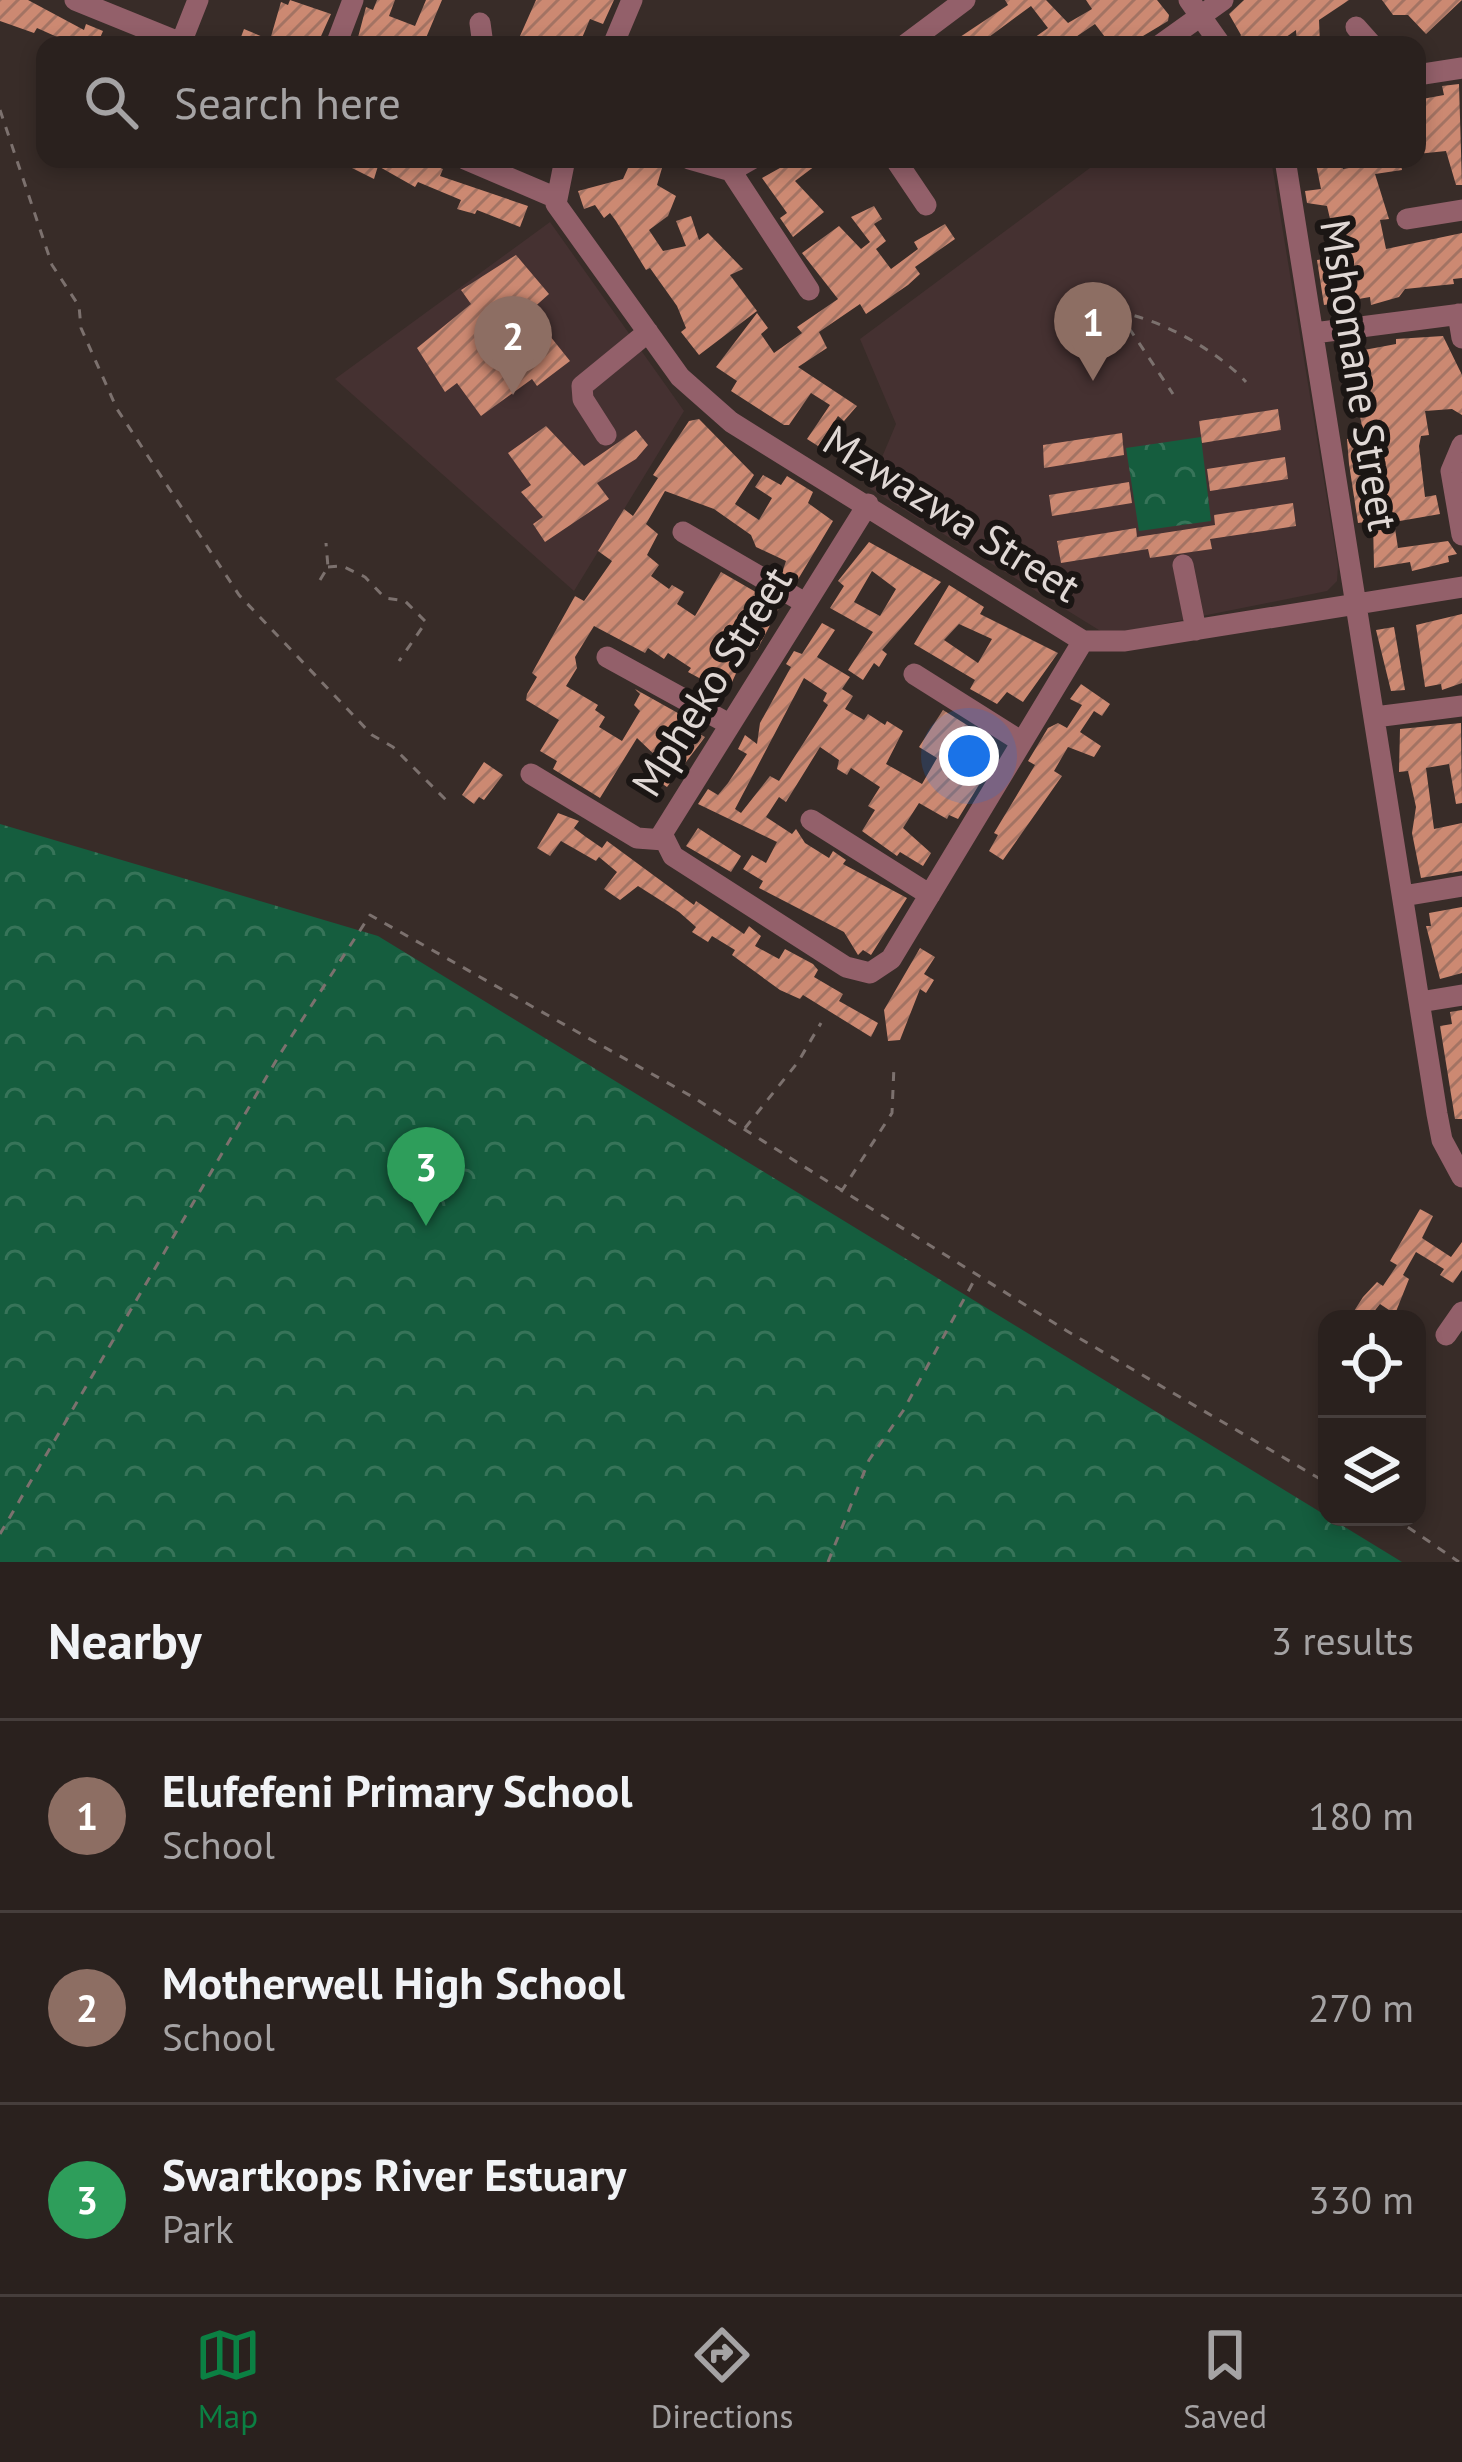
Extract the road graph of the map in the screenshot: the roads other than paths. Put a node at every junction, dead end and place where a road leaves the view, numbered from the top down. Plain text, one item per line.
1 (75, 0) edge
2 (198, 0) edge
3 (353, 0) edge
4 (632, 0) edge
5 (965, 0) edge
6 (1223, 0) edge
7 (1195, 9) edge
8 (1356, 27) dead end
9 (163, 36) edge
10 (186, 36) edge
11 (339, 36) edge
12 (618, 36) edge
13 (916, 36) edge
14 (1169, 36) edge
15 (1214, 36) edge
16 (1364, 36) edge
17 (1462, 68) edge
18 (1426, 74) edge
19 (487, 168) edge
20 (562, 168) edge
21 (720, 168) edge
22 (736, 168) edge
23 (901, 168) edge
24 (1286, 168) edge
25 (730, 171) junction
26 (554, 196) junction
27 (926, 205) dead end
28 (1462, 210) edge
29 (1407, 219) dead end
30 (809, 290) dead end
31 (1460, 314) edge
32 (648, 332) junction
33 (1314, 334) junction
34 (1462, 338) edge
35 (606, 435) dead end
36 (1462, 445) edge
37 (868, 504) junction
38 (682, 532) dead end
39 (1462, 535) edge
40 (1183, 565) dead end
41 (1462, 587) edge
42 (805, 603) junction
43 (1358, 604) junction
44 (1196, 630) junction
45 (1083, 641) junction
46 (607, 656) dead end
47 (914, 674) dead end
48 (1462, 706) edge
49 (1375, 717) junction
50 (729, 724) junction
51 (1022, 742) junction
52 (531, 774) dead end
53 (811, 820) dead end
54 (664, 840) junction
55 (1462, 886) edge
56 (930, 895) junction
57 (1403, 896) junction
58 (1462, 995) edge
59 (1420, 1002) junction
60 (1462, 1177) edge
61 (1462, 1312) edge
62 (1447, 1335) dead end

1 - 9 street
2 - 10 street
3 - 11 street
4 - 12 street
5 - 13 street
6 - 7 street
7 - 14 street
7 - 15 street
8 - 16 street
17 - 18 street
19 - 26 street
20 - 26 street
21 - 25 street
22 - 25 street
23 - 27 street
24 - 33 street, Mshomane Street
25 - 30 street
26 - 32 street, Mzwazwa Street
28 - 29 street
31 - 33 street
31 - 34 street
32 - 35 street
32 - 37 street, Mzwazwa Street
33 - 43 street, Mshomane Street
36 - 39 street
37 - 42 street, Mpheko Street
37 - 45 street, Mzwazwa Street
38 - 42 street
40 - 44 street
41 - 43 street, Mzwazwa Street
42 - 50 street, Mpheko Street
43 - 44 street, Mzwazwa Street
43 - 49 street, Mshomane Street
44 - 45 street, Mzwazwa Street
45 - 51 street, Mpheko Street
46 - 50 street
47 - 51 street
48 - 49 street
49 - 57 street, Mshomane Street
50 - 54 street, Mpheko Street
51 - 56 street, Mpheko Street
52 - 54 street
53 - 56 street
54 - 56 street, Mpheko Street
55 - 57 street
57 - 59 street, Mshomane Street
58 - 59 street
59 - 60 street, Mshomane Street
61 - 62 street

